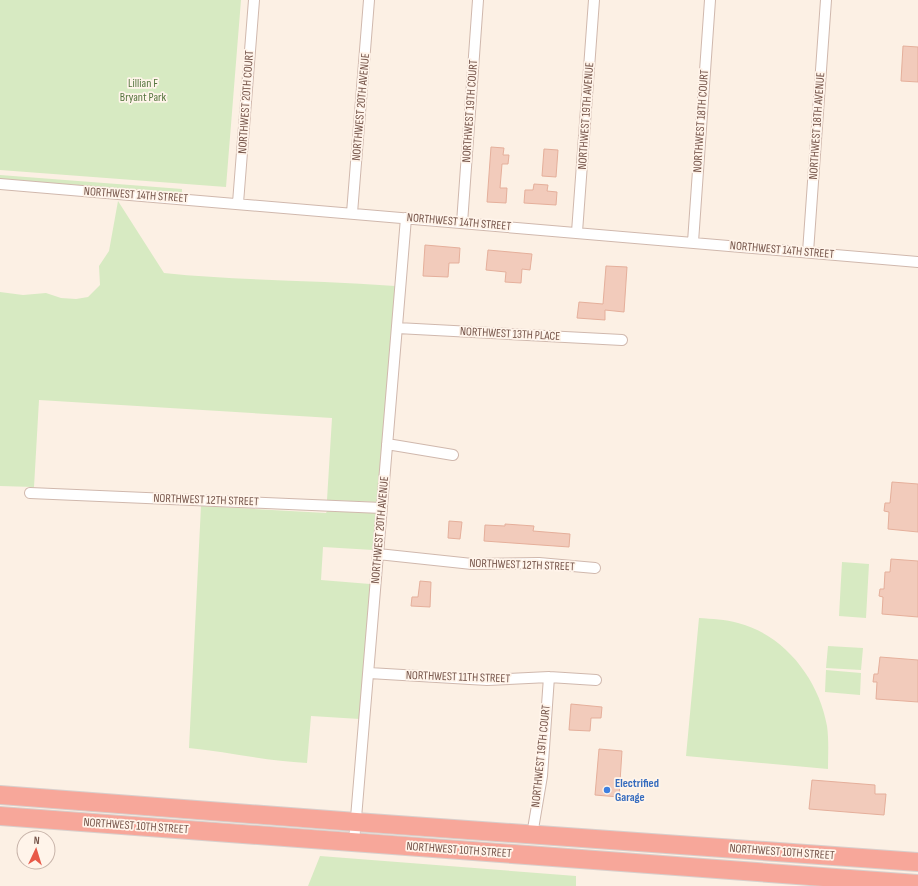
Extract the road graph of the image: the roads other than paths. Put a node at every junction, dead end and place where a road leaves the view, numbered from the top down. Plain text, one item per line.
1 (254, 0) edge
2 (369, 0) edge
3 (478, 0) edge
4 (594, 0) edge
5 (710, 0) edge
6 (826, 0) edge
7 (0, 184) edge
8 (238, 203) junction
9 (352, 213) junction
10 (406, 218) junction
11 (462, 222) junction
12 (578, 232) junction
13 (693, 242) junction
14 (808, 252) junction
15 (918, 262) edge
16 (397, 328) junction
17 (622, 340) dead end
18 (387, 444) junction
19 (454, 455) dead end
20 (30, 493) dead end
21 (382, 508) junction
22 (378, 554) junction
23 (595, 568) dead end
24 (369, 673) junction
25 (549, 677) junction
26 (596, 680) dead end
27 (0, 795) edge
28 (103, 803) junction
29 (0, 816) edge
30 (70, 821) junction
31 (356, 822) junction
32 (532, 835) junction
33 (587, 839) junction
34 (354, 842) junction
35 (586, 859) junction
36 (918, 862) edge
37 (874, 873) edge
38 (918, 884) edge

1 - 8 street, NORTHWEST 20TH COURT
2 - 9 street, NORTHWEST 20TH AVENUE
3 - 11 street, NORTHWEST 19TH COURT
4 - 12 street, NORTHWEST 19TH AVENUE
5 - 13 street, NORTHWEST 18TH COURT
6 - 14 street, NORTHWEST 18TH AVENUE
7 - 8 street, NORTHWEST 14TH STREET
8 - 9 street, NORTHWEST 14TH STREET
9 - 10 street, NORTHWEST 14TH STREET
10 - 11 street, NORTHWEST 14TH STREET
10 - 16 street, NORTHWEST 20TH AVENUE
11 - 12 street, NORTHWEST 14TH STREET
12 - 13 street, NORTHWEST 14TH STREET
13 - 14 street, NORTHWEST 14TH STREET
14 - 15 street, NORTHWEST 14TH STREET
16 - 17 street, NORTHWEST 13TH PLACE
16 - 18 street, NORTHWEST 20TH AVENUE
18 - 19 street
18 - 21 street, NORTHWEST 20TH AVENUE
20 - 21 street, NORTHWEST 12TH STREET
21 - 22 street, NORTHWEST 20TH AVENUE
22 - 23 street, NORTHWEST 12TH STREET
22 - 24 street, NORTHWEST 20TH AVENUE
24 - 25 street, NORTHWEST 11TH STREET
24 - 31 street, NORTHWEST 20TH AVENUE
25 - 26 street, NORTHWEST 11TH STREET
25 - 32 street, NORTHWEST 19TH COURT
27 - 28 highway, NORTHWEST 10TH STREET
28 - 30 highway
28 - 31 highway, NORTHWEST 10TH STREET
29 - 30 highway, NORTHWEST 10TH STREET
30 - 34 highway, NORTHWEST 10TH STREET
31 - 32 highway, NORTHWEST 10TH STREET
31 - 34 street, NORTHWEST 20TH AVENUE
32 - 33 highway, NORTHWEST 10TH STREET
33 - 35 highway
33 - 37 highway, NORTHWEST 10TH STREET
34 - 35 highway, NORTHWEST 10TH STREET
35 - 37 highway, NORTHWEST 10TH STREET
36 - 37 highway, NORTHWEST 10TH STREET
37 - 38 highway, NORTHWEST 10TH STREET

